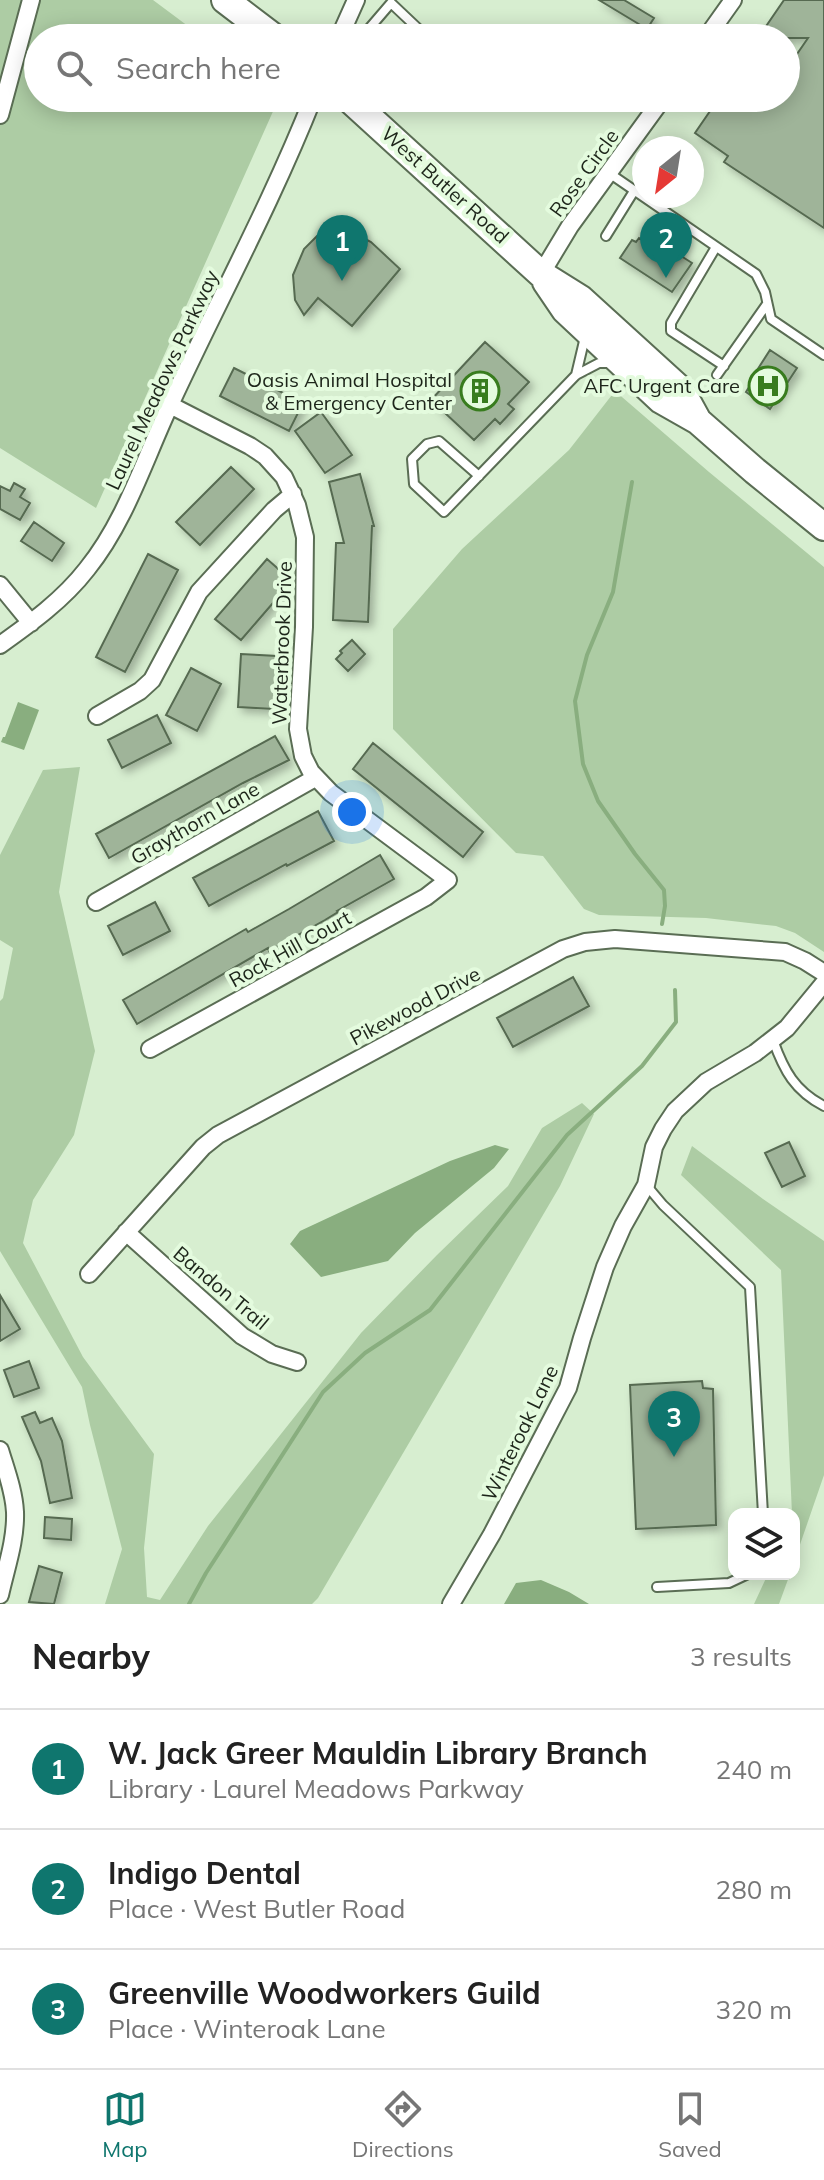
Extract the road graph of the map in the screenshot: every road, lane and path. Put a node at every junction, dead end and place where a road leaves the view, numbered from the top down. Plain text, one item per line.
1 (31, 0) edge
2 (225, 0) edge
3 (356, 0) edge
4 (733, 0) edge
5 (388, 2) edge
6 (25, 24) edge
7 (257, 24) edge
8 (345, 24) edge
9 (372, 24) edge
10 (412, 24) edge
11 (716, 24) edge
12 (24, 26) edge
13 (307, 112) edge
14 (368, 112) edge
15 (653, 112) edge
16 (0, 115) edge
17 (609, 173) junction
18 (632, 190) edge
19 (632, 194) edge
20 (659, 208) edge
21 (606, 236) dead end
22 (716, 247) junction
23 (541, 274) junction
24 (767, 304) junction
25 (586, 329) junction
26 (824, 355) edge
27 (621, 362) junction
28 (724, 366) junction
29 (576, 375) junction
30 (717, 375) dead end
31 (170, 405) junction
32 (698, 421) junction
33 (479, 476) junction
34 (293, 494) junction
35 (824, 527) edge
36 (0, 585) edge
37 (31, 623) junction
38 (0, 645) edge
39 (97, 716) dead end
40 (315, 778) junction
41 (448, 880) joint
42 (96, 902) dead end
43 (824, 973) edge
44 (824, 983) edge
45 (773, 1040) junction
46 (150, 1049) dead end
47 (824, 1106) edge
48 (646, 1185) junction
49 (126, 1232) junction
50 (89, 1274) dead end
51 (297, 1362) dead end
52 (0, 1450) edge
53 (763, 1508) edge
54 (5, 1547) edge
55 (735, 1580) edge
56 (657, 1587) dead end
57 (0, 1595) edge
58 (451, 1604) edge

1 - 6 street
2 - 7 main road
3 - 8 street
4 - 11 street
5 - 9 lane
5 - 10 lane
12 - 16 street
13 - 31 street, Laurel Meadows Parkway
14 - 23 main road, West Butler Road
15 - 17 street, Rose Circle
17 - 18 lane
17 - 23 street, Rose Circle
19 - 21 lane
20 - 22 lane
22 - 24 lane
22 - 28 lane
23 - 25 main road, West Butler Road
23 - 32 main road, West Butler Road
24 - 26 lane
24 - 28 lane
25 - 27 main road, West Butler Road
25 - 29 lane
27 - 29 lane
27 - 32 main road, West Butler Road
28 - 30 lane
29 - 33 lane
31 - 34 street, Waterbrook Drive
31 - 37 street, Laurel Meadows Parkway
32 - 35 main road, West Butler Road
33 - 33 lane
34 - 39 street
34 - 40 street, Waterbrook Drive
36 - 37 street
37 - 38 street, Laurel Meadows Parkway
40 - 41 street, Waterbrook Drive
40 - 42 street, Graythorn Lane
41 - 46 street, Rock Hill Court
43 - 49 street, Pikewood Drive
44 - 45 street, Winteroak Lane
45 - 47 lane
45 - 48 street, Winteroak Lane
48 - 53 lane
48 - 58 street, Winteroak Lane
49 - 50 street, Pikewood Drive
49 - 51 street, Bandon Trail
52 - 54 street
54 - 57 street
55 - 56 lane

